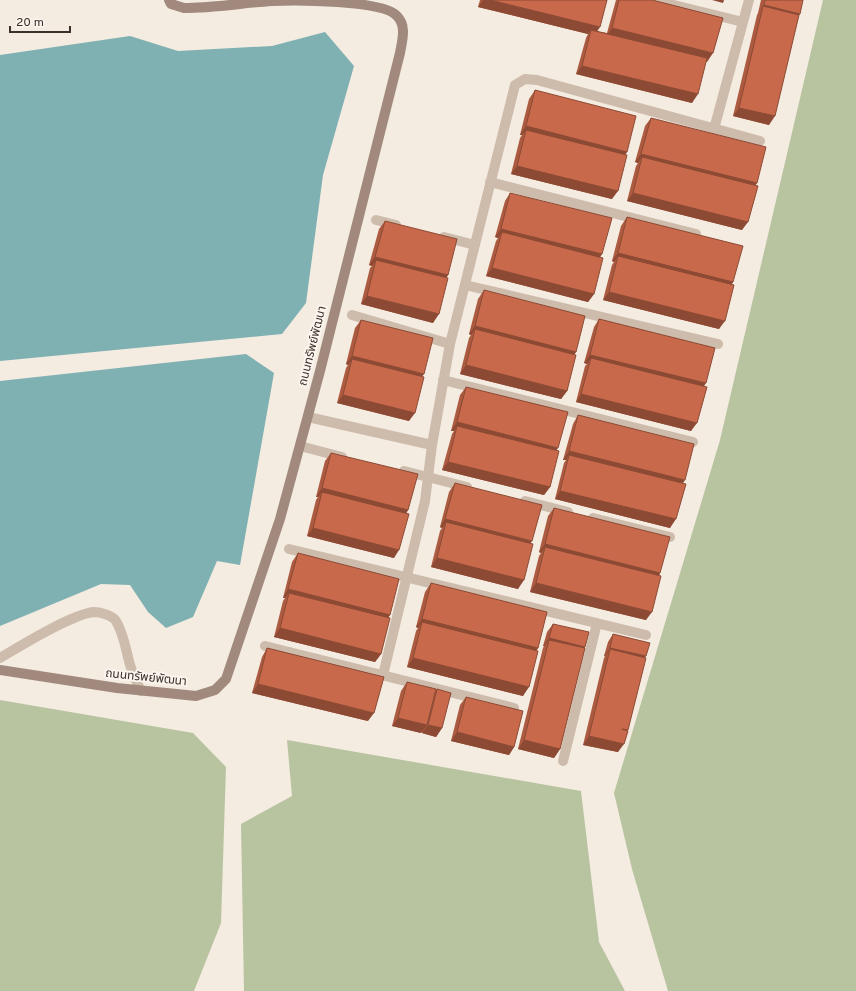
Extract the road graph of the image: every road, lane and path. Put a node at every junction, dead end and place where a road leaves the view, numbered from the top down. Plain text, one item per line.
1 (169, 0) edge
2 (654, 0) edge
3 (749, 0) edge
4 (323, 1) edge
5 (743, 22) junction
6 (714, 129) junction
7 (760, 141) dead end
8 (490, 182) junction
9 (376, 220) dead end
10 (407, 228) edge
11 (437, 235) edge
12 (703, 236) edge
13 (475, 245) junction
14 (465, 285) junction
15 (352, 315) dead end
16 (450, 344) junction
17 (718, 344) dead end
18 (443, 380) junction
19 (308, 417) junction
20 (693, 442) edge
21 (432, 445) junction
22 (300, 446) junction
23 (353, 459) edge
24 (390, 468) edge
25 (428, 477) junction
26 (473, 488) edge
27 (511, 498) edge
28 (670, 537) edge
29 (289, 549) dead end
30 (407, 577) junction
31 (597, 623) junction
32 (646, 635) dead end
33 (266, 646) dead end
34 (0, 658) edge
35 (0, 670) edge
36 (383, 675) junction
37 (141, 691) junction
38 (514, 708) edge
39 (563, 761) dead end

1 - 4 street, ถนนทรัพย์พัฒนา
2 - 5 street
3 - 5 street
4 - 19 street, ถนนทรัพย์พัฒนา
5 - 6 street
6 - 7 street
6 - 8 street
8 - 12 street
8 - 13 street
9 - 10 street
11 - 13 street
13 - 14 street
14 - 16 street
14 - 17 street
15 - 16 street
16 - 18 street
18 - 20 street
18 - 21 street
19 - 21 street
19 - 22 street, ถนนทรัพย์พัฒนา
21 - 25 street
22 - 23 street
22 - 37 street, ถนนทรัพย์พัฒนา
24 - 25 street
25 - 26 street
25 - 30 street
27 - 28 street
29 - 30 street
30 - 31 street
30 - 36 street
31 - 32 street
31 - 39 street
33 - 36 street
34 - 37 street
35 - 37 street, ถนนทรัพย์พัฒนา
36 - 38 street

